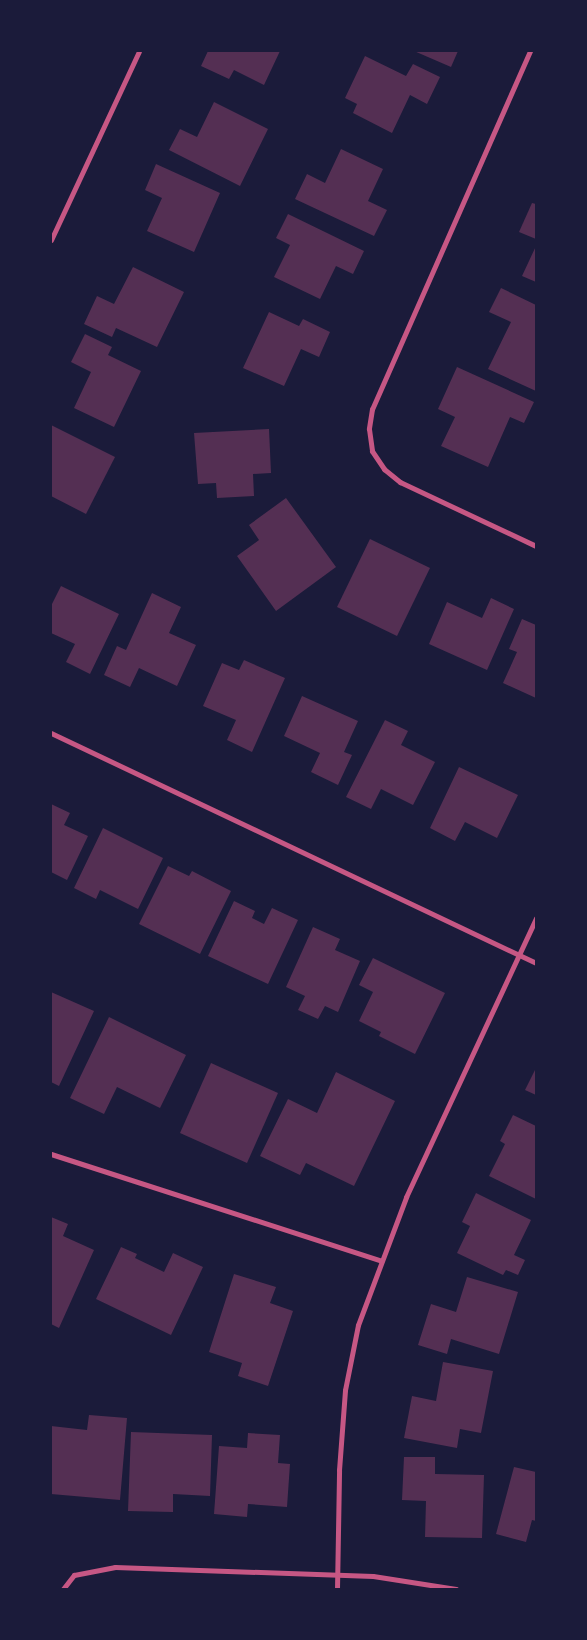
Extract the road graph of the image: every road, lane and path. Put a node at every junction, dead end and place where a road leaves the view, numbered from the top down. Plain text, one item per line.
1 (139, 51) edge
2 (530, 51) edge
3 (51, 240) edge
4 (536, 546) edge
5 (51, 733) edge
6 (536, 918) edge
7 (519, 955) junction
8 (536, 963) edge
9 (51, 1154) edge
10 (380, 1260) junction
11 (336, 1574) junction
12 (62, 1589) edge
13 (337, 1589) edge
14 (456, 1589) edge

1 - 3 street
2 - 4 street
5 - 7 street
6 - 7 street
7 - 8 street
7 - 10 street
9 - 10 street
10 - 11 street
11 - 12 street
11 - 13 street
11 - 14 street

